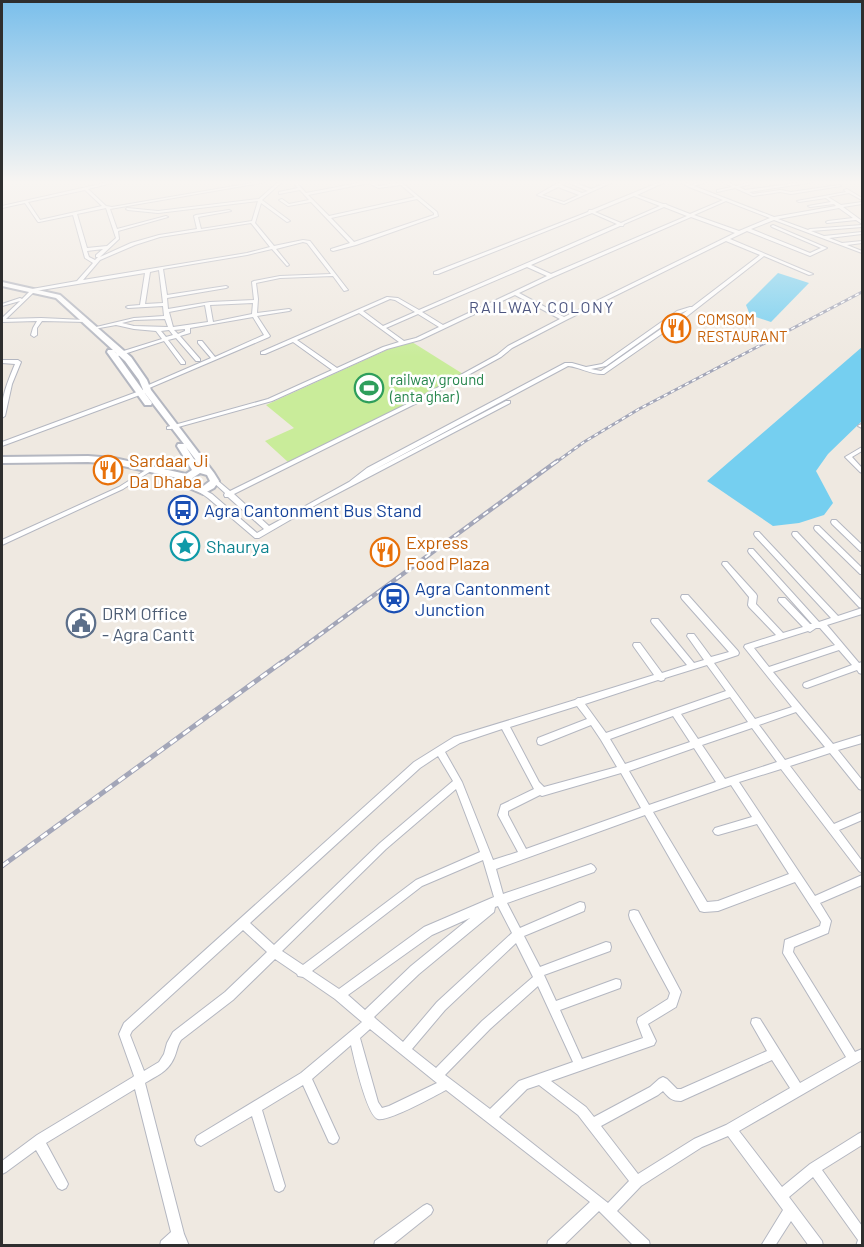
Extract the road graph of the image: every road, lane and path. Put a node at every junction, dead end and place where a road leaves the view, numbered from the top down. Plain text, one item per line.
1 (82, 240) edge
2 (116, 240) edge
3 (144, 240) edge
4 (268, 240) edge
5 (350, 240) edge
6 (365, 240) edge
7 (517, 240) edge
8 (588, 240) edge
9 (633, 240) edge
10 (726, 240) joint
11 (774, 240) edge
12 (807, 240) edge
13 (832, 240) edge
14 (862, 242) edge
15 (354, 244) junction
16 (842, 244) junction
17 (109, 246) junction
18 (274, 248) junction
19 (85, 250) junction
20 (333, 250) dead end
21 (862, 250) edge
22 (764, 254) junction
23 (95, 262) junction
24 (287, 265) dead end
25 (529, 266) junction
26 (160, 268) junction
27 (148, 270) junction
28 (436, 273) dead end
29 (811, 274) dead end
30 (334, 275) junction
31 (551, 276) junction
32 (79, 282) junction
33 (2, 285) edge
34 (226, 287) dead end
35 (34, 290) junction
36 (346, 290) dead end
37 (516, 293) junction
38 (26, 296) junction
39 (164, 297) junction
40 (256, 301) junction
41 (165, 304) junction
42 (207, 304) junction
43 (2, 305) edge
44 (142, 306) junction
45 (694, 306) junction
46 (128, 307) dead end
47 (289, 310) dead end
48 (358, 311) junction
49 (418, 312) junction
50 (166, 314) junction
51 (254, 314) junction
52 (41, 319) junction
53 (564, 319) junction
54 (2, 320) edge
55 (82, 321) junction
56 (115, 323) junction
57 (211, 323) junction
58 (187, 326) junction
59 (443, 327) junction
60 (94, 328) junction
61 (157, 328) junction
62 (382, 328) junction
63 (171, 329) junction
64 (34, 335) dead end
65 (177, 336) junction
66 (165, 340) junction
67 (293, 340) junction
68 (200, 342) dead end
69 (402, 342) junction
70 (634, 344) junction
71 (640, 347) junction
72 (263, 353) dead end
73 (118, 355) junction
74 (214, 359) junction
75 (198, 360) dead end
76 (2, 362) edge
77 (183, 363) dead end
78 (586, 368) junction
79 (336, 370) junction
80 (2, 381) edge
81 (9, 384) junction
82 (145, 390) junction
83 (2, 416) edge
84 (171, 427) junction
85 (2, 444) edge
86 (862, 449) edge
87 (2, 460) edge
88 (2, 466) edge
89 (149, 470) junction
90 (197, 471) junction
91 (862, 471) edge
92 (212, 477) junction
93 (186, 480) junction
94 (200, 490) junction
95 (227, 495) junction
96 (834, 522) dead end
97 (817, 528) dead end
98 (268, 529) junction
99 (757, 534) dead end
100 (795, 534) dead end
101 (2, 543) edge
102 (862, 549) edge
103 (750, 551) dead end
104 (725, 564) dead end
105 (862, 572) edge
106 (685, 597) dead end
107 (782, 600) dead end
108 (862, 605) edge
109 (862, 611) edge
110 (837, 619) junction
111 (655, 621) dead end
112 (817, 626) junction
113 (691, 636) dead end
114 (782, 637) junction
115 (636, 645) dead end
116 (841, 646) junction
117 (748, 647) junction
118 (735, 653) junction
119 (709, 662) junction
120 (693, 667) junction
121 (861, 667) edge
122 (768, 671) junction
123 (661, 678) junction
124 (807, 685) dead end
125 (731, 693) junction
126 (578, 701) junction
127 (798, 708) junction
128 (675, 712) junction
129 (592, 721) junction
130 (754, 725) junction
131 (506, 726) junction
132 (604, 736) junction
133 (862, 739) edge
134 (541, 741) dead end
135 (696, 743) junction
136 (833, 750) junction
137 (440, 751) junction
138 (783, 764) junction
139 (622, 769) junction
140 (733, 780) junction
141 (458, 782) junction
142 (723, 784) junction
143 (862, 786) edge
144 (540, 791) junction
145 (647, 812) junction
146 (862, 816) edge
147 (759, 819) junction
148 (832, 829) junction
149 (718, 831) dead end
150 (486, 854) junction
151 (524, 854) junction
152 (490, 866) junction
153 (862, 868) edge
154 (591, 869) dead end
155 (797, 876) junction
156 (862, 880) edge
157 (497, 901) junction
158 (814, 901) junction
159 (580, 907) dead end
160 (634, 915) dead end
161 (243, 923) junction
162 (518, 934) junction
163 (606, 947) dead end
164 (274, 952) junction
165 (303, 972) junction
166 (539, 975) junction
167 (616, 984) dead end
168 (339, 995) junction
169 (554, 1007) junction
170 (369, 1019) junction
171 (756, 1023) dead end
172 (354, 1037) junction
173 (404, 1050) junction
174 (775, 1053) junction
175 (860, 1055) edge
176 (580, 1066) junction
177 (305, 1077) junction
178 (139, 1079) junction
179 (442, 1080) junction
180 (541, 1080) junction
181 (797, 1089) junction
182 (255, 1107) junction
183 (491, 1116) junction
184 (592, 1124) junction
185 (730, 1129) junction
186 (333, 1138) dead end
187 (862, 1138) edge
188 (201, 1140) dead end
189 (38, 1141) junction
190 (2, 1168) edge
191 (814, 1168) junction
192 (637, 1182) junction
193 (62, 1184) dead end
194 (279, 1186) dead end
195 (781, 1196) junction
196 (604, 1207) junction
197 (427, 1210) dead end
198 (790, 1211) junction
199 (862, 1236) edge
200 (181, 1240) edge
201 (166, 1245) edge
202 (380, 1245) edge
203 (553, 1245) edge
204 (644, 1245) edge
205 (768, 1245) edge
206 (817, 1245) edge

1 - 19 street
2 - 17 street
3 - 23 street
4 - 18 street
5 - 15 street
6 - 15 street
7 - 28 street
8 - 25 street
9 - 31 street
10 - 22 street
10 - 53 street
11 - 12 street
13 - 16 street
14 - 16 street
15 - 20 street
16 - 21 street
17 - 19 street
17 - 23 street
18 - 24 street
18 - 26 street
18 - 30 street
19 - 23 street
22 - 29 street
22 - 45 street
23 - 32 street
25 - 31 street
25 - 49 street
26 - 27 street
26 - 39 street
27 - 32 street
27 - 44 street
30 - 36 street
30 - 40 street
31 - 37 street
32 - 35 street
33 - 35 street
34 - 39 street
35 - 38 street
35 - 55 street
37 - 53 street
37 - 59 street
38 - 43 street
38 - 54 street
39 - 41 street
40 - 42 street
40 - 51 street
41 - 44 street
41 - 50 street
42 - 50 street
42 - 57 street
44 - 46 street
45 - 70 street
45 - 71 street
47 - 51 street
48 - 49 street
48 - 62 street
48 - 67 street
49 - 59 street
49 - 62 street
50 - 56 street
50 - 63 street
51 - 57 street
51 - 74 street
52 - 54 street
52 - 55 street
52 - 64 street
53 - 95 street
55 - 60 street
55 - 73 street
56 - 60 street
56 - 61 street
57 - 58 street
58 - 63 street
58 - 65 street
59 - 69 street
60 - 73 street
61 - 63 street
61 - 66 street
62 - 69 street
63 - 65 street
65 - 66 street
65 - 75 street
66 - 73 street
66 - 77 street
67 - 72 street
67 - 79 street
68 - 74 street
69 - 79 street
70 - 71 street
70 - 78 street
71 - 78 street
73 - 82 street
74 - 82 street
76 - 81 street
78 - 98 street
79 - 84 street
80 - 81 street
81 - 83 street
82 - 84 street
82 - 85 street
84 - 90 street
84 - 92 street
86 - 91 street
87 - 89 street
88 - 89 street
89 - 93 street
89 - 101 street
90 - 92 street
90 - 93 street
92 - 94 street
92 - 95 street
93 - 94 street
94 - 98 street
95 - 98 street
96 - 102 street
97 - 105 street
99 - 110 street
100 - 108 street
103 - 112 street
104 - 114 street
106 - 118 street
107 - 112 street
109 - 110 street
110 - 112 street
111 - 120 street
112 - 114 street
112 - 116 street
113 - 119 street
114 - 117 street
115 - 123 street
116 - 121 street
116 - 122 street
117 - 118 street
117 - 122 street
118 - 119 street
119 - 120 street
119 - 125 street
120 - 123 street
121 - 124 street
122 - 127 street
123 - 126 street
125 - 128 street
125 - 130 street
126 - 129 street
126 - 131 street
127 - 130 street
127 - 136 street
128 - 132 street
128 - 135 street
129 - 132 street
129 - 134 street
130 - 135 street
130 - 138 street
131 - 137 street
131 - 144 street
132 - 139 street
133 - 136 street
135 - 139 street
135 - 142 street
136 - 138 street
136 - 143 street
137 - 141 street
137 - 161 street
138 - 140 street
138 - 148 street
139 - 144 street
139 - 145 street
140 - 142 street
140 - 147 street
141 - 150 street
141 - 164 street
142 - 145 street
144 - 151 street
145 - 151 street
145 - 155 street
146 - 148 street
147 - 149 street
147 - 155 street
148 - 153 street
150 - 152 street
150 - 165 street
151 - 152 street
152 - 157 street
154 - 157 street
155 - 158 street
156 - 158 street
157 - 162 street
157 - 168 street
157 - 170 street
158 - 175 street
159 - 162 street
160 - 176 street
161 - 164 street
161 - 178 street
162 - 166 street
162 - 173 street
163 - 166 street
164 - 165 street
164 - 178 street
165 - 168 street
166 - 169 street
166 - 179 street
167 - 169 street
168 - 170 street
169 - 176 street
170 - 172 street
170 - 173 street
171 - 174 street
172 - 177 street
172 - 179 street
173 - 179 street
174 - 181 street
174 - 184 street
175 - 181 street
176 - 180 street
177 - 182 street
177 - 186 street
178 - 189 street
178 - 200 street
179 - 183 street
180 - 183 street
180 - 184 street
181 - 185 street
182 - 188 street
182 - 194 street
183 - 196 street
184 - 192 street
185 - 192 street
185 - 195 street
187 - 191 street
189 - 190 street
189 - 193 street
191 - 195 street
191 - 199 street
192 - 196 street
195 - 198 street
196 - 203 street
196 - 204 street
197 - 202 street
198 - 205 street
198 - 206 street
200 - 201 street

